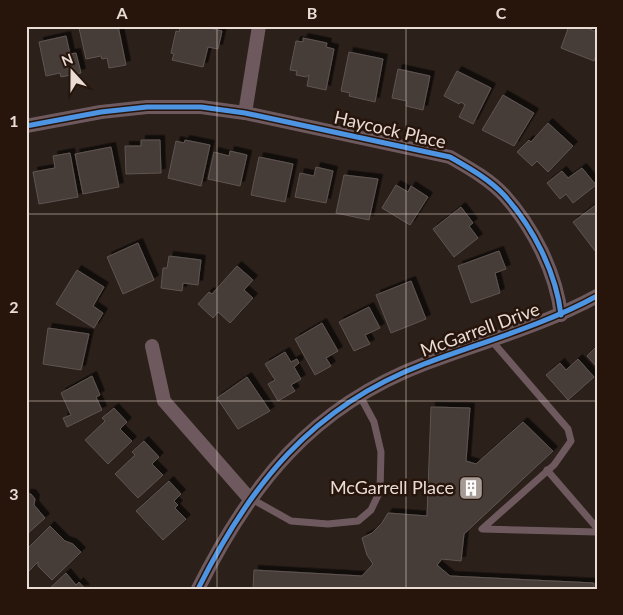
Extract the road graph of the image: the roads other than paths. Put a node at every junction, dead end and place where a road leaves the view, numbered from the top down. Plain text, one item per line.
1 (259, 26) edge
2 (245, 113) junction
3 (26, 126) edge
4 (597, 296) edge
5 (561, 315) junction
6 (491, 340) junction
7 (152, 346) dead end
8 (360, 396) junction
9 (547, 470) junction
10 (250, 498) junction
11 (597, 530) edge
12 (198, 589) edge

1 - 2 street
2 - 3 street, Haycock Place
2 - 5 street, Haycock Place
4 - 5 street, McGarrell Drive
5 - 6 street, McGarrell Drive
6 - 8 street, McGarrell Drive
6 - 9 lane
7 - 10 street
8 - 10 street, McGarrell Drive
8 - 10 lane
9 - 11 lane
9 - 11 lane
10 - 12 street, McGarrell Drive

